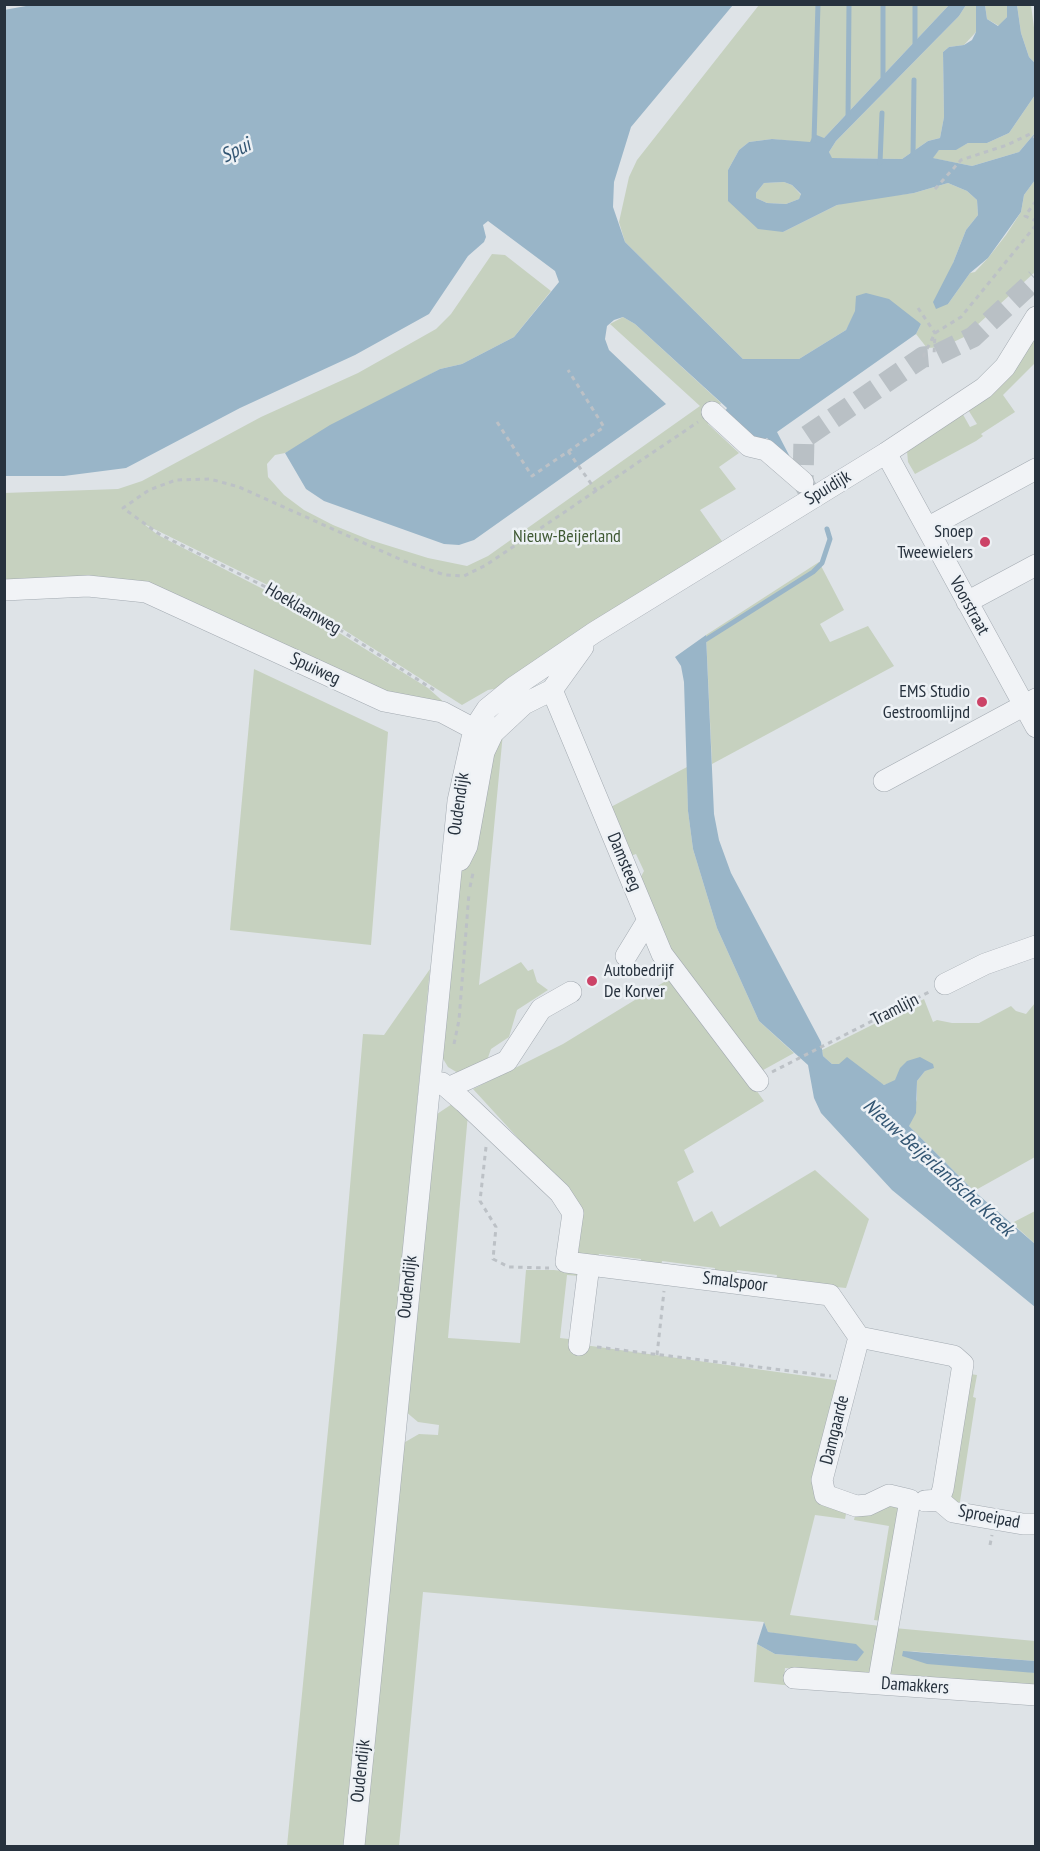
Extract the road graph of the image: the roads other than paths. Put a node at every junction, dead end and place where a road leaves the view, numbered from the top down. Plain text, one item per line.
1 (1035, 317) edge
2 (712, 412) road end
3 (886, 453) junction
4 (1035, 469) edge
5 (803, 482) dead end
6 (927, 528) junction
7 (1035, 565) edge
8 (4, 590) edge
9 (967, 602) junction
10 (595, 632) junction
11 (552, 690) junction
12 (1030, 702) edge
13 (1035, 727) edge
14 (474, 729) junction
15 (884, 782) dead end
16 (451, 868) junction
17 (648, 920) junction
18 (1035, 946) edge
19 (626, 956) dead end
20 (945, 984) road end
21 (571, 992) dead end
22 (758, 1080) road end
23 (439, 1085) junction
24 (589, 1265) junction
25 (859, 1337) junction
26 (579, 1345) road end
27 (910, 1500) junction
28 (939, 1500) junction
29 (1035, 1524) edge
30 (794, 1677) dead end
31 (878, 1684) junction
32 (1035, 1695) edge
33 (354, 1846) edge

1 - 3 street, Spuidijk
2 - 5 street
3 - 6 street, Voorstraat
3 - 10 street, Spuidijk
4 - 6 street
6 - 9 street, Voorstraat
7 - 9 street
8 - 14 street, Spuiweg
9 - 12 street, Voorstraat
10 - 11 street
10 - 14 street
11 - 16 street
11 - 17 street, Damsteeg
12 - 13 street, Voorstraat
12 - 15 street
14 - 16 street, Oudendijk
16 - 23 street, Oudendijk
17 - 19 street
17 - 22 street, Damsteeg
18 - 20 street
21 - 23 street
23 - 24 street, Smalspoor
23 - 33 street, Oudendijk
24 - 25 street, Smalspoor
24 - 26 street
25 - 27 street, Damgaarde
25 - 28 street
27 - 28 street, Sproeipad
27 - 31 street
28 - 29 street, Sproeipad
30 - 31 street, Damakkers
31 - 32 street, Damakkers

